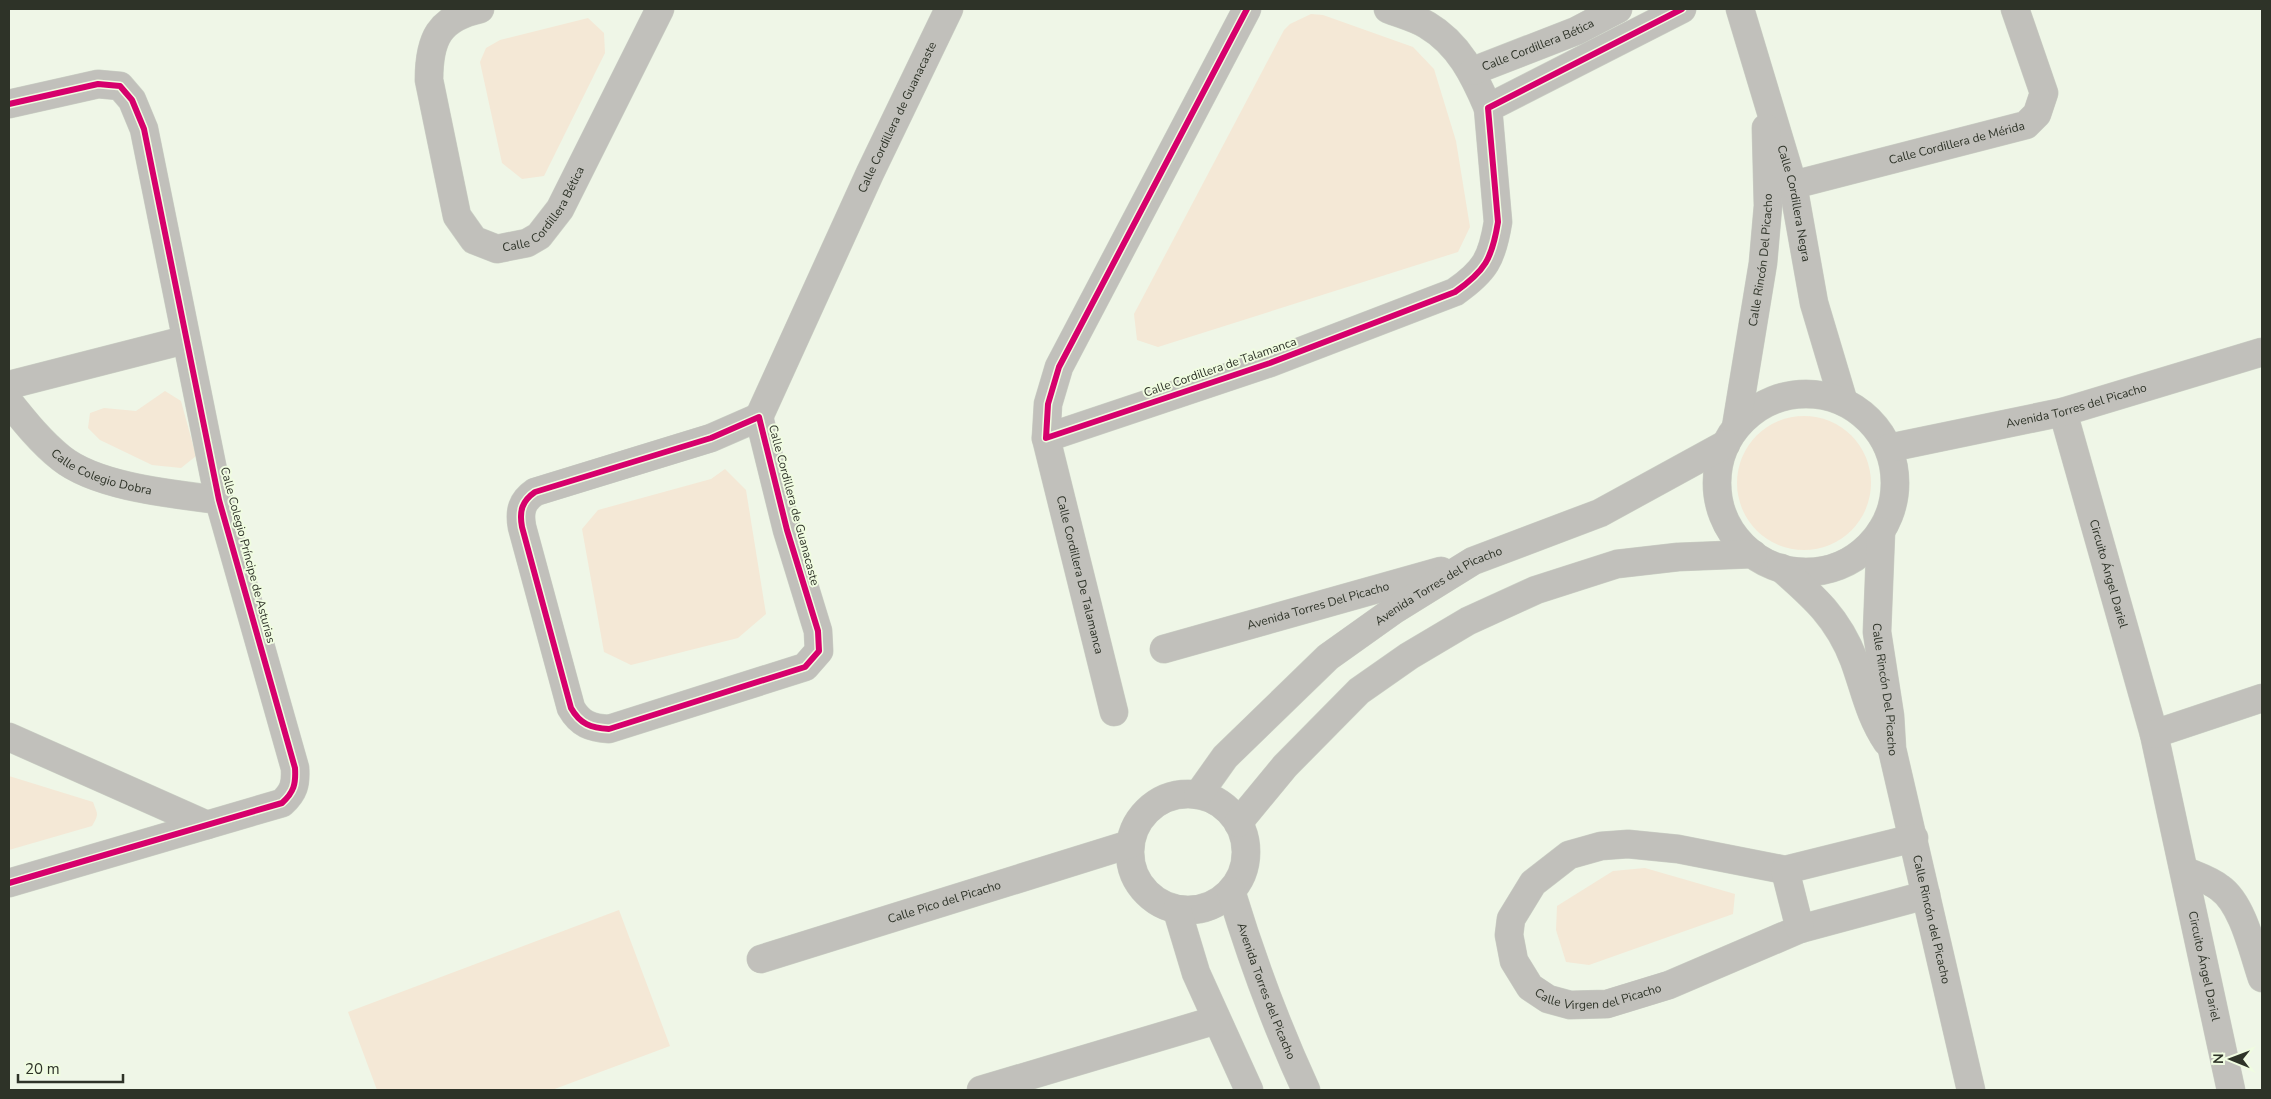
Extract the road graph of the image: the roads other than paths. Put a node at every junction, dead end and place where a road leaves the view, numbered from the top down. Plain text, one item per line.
1 (480, 9) edge
2 (660, 9) edge
3 (949, 9) edge
4 (1248, 9) edge
5 (1388, 9) edge
6 (1618, 9) edge
7 (1682, 9) edge
8 (1740, 9) edge
9 (2015, 9) edge
10 (1473, 71) junction
11 (1765, 91) junction
12 (9, 104) edge
13 (1488, 108) junction
14 (1793, 185) junction
15 (186, 340) junction
16 (2262, 352) edge
17 (9, 385) edge
18 (1843, 400) junction
19 (9, 402) edge
20 (2063, 412) junction
21 (759, 417) junction
22 (1731, 436) junction
23 (1046, 438) junction
24 (1889, 448) junction
25 (219, 500) junction
26 (1881, 531) junction
27 (1753, 554) junction
28 (1473, 561) junction
29 (1781, 568) junction
30 (1164, 650) dead end
31 (2262, 698) edge
32 (1114, 712) dead end
33 (2154, 734) junction
34 (9, 737) edge
35 (1892, 749) junction
36 (1198, 795) junction
37 (1238, 823) junction
38 (207, 825) junction
39 (1914, 838) junction
40 (1130, 844) junction
41 (1785, 870) junction
42 (2185, 871) junction
43 (9, 883) edge
44 (1231, 891) junction
45 (1926, 895) junction
46 (1177, 910) junction
47 (1800, 929) junction
48 (761, 959) dead end
49 (2262, 978) edge
50 (1216, 1020) junction
51 (981, 1090) edge
52 (1249, 1090) edge
53 (1306, 1090) edge
54 (1970, 1090) edge
55 (2231, 1090) edge

1 - 2 street, Calle Cordillera Bética
3 - 21 street, Calle Cordillera de Guanacaste
4 - 23 street
5 - 10 street, Calle Cordillera Bética
6 - 10 street, Calle Cordillera Bética
7 - 13 street
8 - 11 street, Calle Cordillera Negra
9 - 14 street, Calle Cordillera de Mérida
10 - 13 street, Calle Cordillera de Talamanca
11 - 14 street, Calle Cordillera Negra
11 - 22 street, Calle Rincón Del Picacho
12 - 15 street, Calle Colegio Príncipe de Asturias
13 - 23 street, Calle Cordillera de Talamanca
14 - 18 street, Calle Cordillera Negra
15 - 17 street
15 - 25 street, Calle Colegio Príncipe de Asturias
16 - 20 street, Avenida Torres del Picacho
18 - 22 street
18 - 24 street
19 - 25 street, Calle Colegio Dobra
20 - 24 street, Avenida Torres del Picacho
20 - 33 street, Circuito Ángel Dariel
21 - 21 street, Calle Cordillera de Guanacaste
22 - 27 street
22 - 28 street, Avenida Torres del Picacho
23 - 32 street, Calle Cordillera De Talamanca
24 - 26 street
25 - 38 street, Calle Colegio Príncipe de Asturias
26 - 29 street
26 - 35 street, Calle Rincón Del Picacho
27 - 29 street
27 - 37 street
28 - 30 street, Avenida Torres Del Picacho
28 - 36 street, Avenida Torres del Picacho
29 - 35 street, Calle Rincón Del Picacho
31 - 33 street
33 - 42 street, Circuito Ángel Dariel
34 - 38 street
35 - 39 street, Calle Rincón del Picacho
36 - 37 street
36 - 40 street
37 - 44 street
38 - 43 street, Calle Colegio Príncipe de Asturias
39 - 41 street, Calle Virgen del Picacho
39 - 45 street, Calle Rincón del Picacho
40 - 46 street
40 - 48 street, Calle Pico del Picacho
41 - 47 street
41 - 47 street, Calle Virgen del Picacho
42 - 49 street
42 - 55 street, Circuito Ángel Dariel
44 - 46 street
44 - 53 street, Avenida Torres del Picacho
45 - 47 street, Calle Virgen del Picacho
45 - 54 street, Calle Rincón del Picacho
46 - 50 street
50 - 51 street
50 - 52 street

